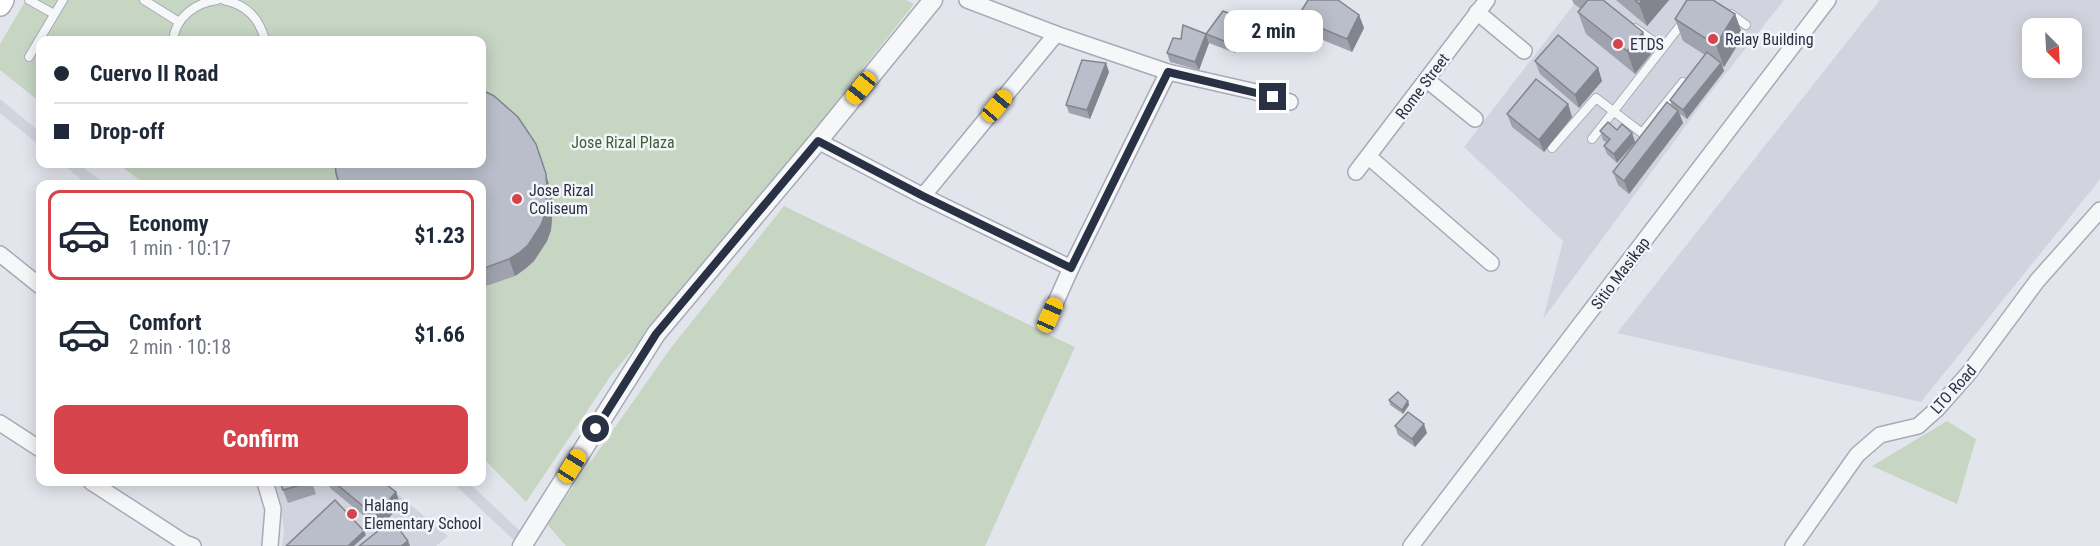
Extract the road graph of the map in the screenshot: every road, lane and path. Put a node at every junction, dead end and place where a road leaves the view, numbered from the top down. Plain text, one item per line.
1 (3, 0) edge
2 (29, 0) edge
3 (63, 0) edge
4 (144, 0) edge
5 (217, 0) edge
6 (224, 0) edge
7 (933, 0) edge
8 (967, 0) edge
9 (1828, 0) edge
10 (0, 5) edge
11 (1482, 6) edge
12 (1720, 6) edge
13 (54, 15) junction
14 (1688, 16) edge
15 (1624, 20) edge
16 (179, 22) junction
17 (1746, 25) dead end
18 (1056, 34) junction
19 (42, 36) edge
20 (174, 36) edge
21 (264, 36) edge
22 (36, 45) edge
23 (1663, 48) junction
24 (1524, 51) dead end
25 (29, 57) dead end
26 (1168, 72) junction
27 (1427, 80) junction
28 (1683, 82) edge
29 (1290, 102) dead end
30 (1614, 111) junction
31 (1474, 119) dead end
32 (1592, 139) dead end
33 (818, 141) junction
34 (1552, 148) dead end
35 (1370, 157) junction
36 (1356, 172) dead end
37 (923, 196) junction
38 (2100, 210) edge
39 (0, 254) edge
40 (1491, 263) dead end
41 (1071, 268) junction
42 (36, 283) edge
43 (1050, 315) dead end
44 (0, 423) edge
45 (36, 446) edge
46 (97, 486) edge
47 (266, 486) edge
48 (193, 546) edge
49 (270, 546) edge
50 (522, 546) edge
51 (1411, 546) edge
52 (1793, 546) edge

1 - 10 main road
2 - 13 lane
3 - 13 lane
4 - 16 lane
5 - 16 lane
6 - 21 lane
7 - 33 street
8 - 18 street
9 - 51 street, Sitio Masikap
11 - 24 street
11 - 27 street, Rome Street
12 - 17 lane
13 - 19 lane
14 - 23 lane
15 - 23 lane
16 - 20 lane
18 - 26 street
18 - 37 street
22 - 25 lane
23 - 30 lane
26 - 29 street
26 - 41 street
27 - 31 street
27 - 35 street, Rome Street
28 - 30 lane
30 - 32 lane
30 - 34 lane
33 - 37 street
33 - 50 street
35 - 36 street, Rome Street
35 - 40 street
37 - 41 street
38 - 52 street, LTO Road
39 - 42 street
41 - 43 street
44 - 45 street
46 - 48 street
47 - 49 street

